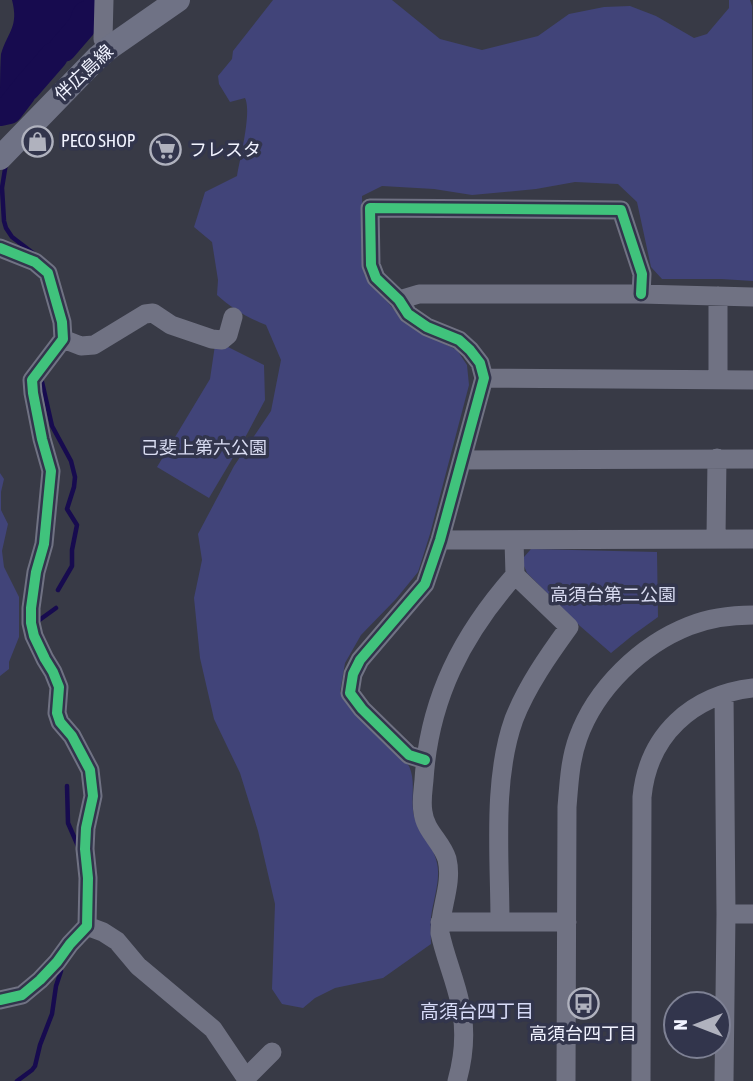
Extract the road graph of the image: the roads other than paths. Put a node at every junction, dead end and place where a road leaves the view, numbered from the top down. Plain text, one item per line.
1 (104, 0) edge
2 (178, 0) edge
3 (109, 48) junction
4 (0, 158) edge
5 (0, 248) edge
6 (641, 294) junction
7 (718, 296) junction
8 (753, 297) edge
9 (399, 300) junction
10 (233, 317) dead end
11 (63, 339) junction
12 (484, 378) junction
13 (718, 380) junction
14 (753, 380) edge
15 (717, 458) junction
16 (753, 459) edge
17 (462, 460) junction
18 (716, 538) junction
19 (753, 539) edge
20 (514, 540) junction
21 (440, 541) junction
22 (515, 575) junction
23 (753, 615) edge
24 (753, 688) edge
25 (724, 694) junction
26 (425, 760) junction
27 (726, 914) junction
28 (753, 914) edge
29 (440, 922) junction
30 (500, 922) junction
31 (567, 922) junction
32 (87, 926) junction
33 (0, 1000) edge
34 (272, 1052) dead end
35 (246, 1079) edge
36 (457, 1081) edge
37 (566, 1081) edge
38 (640, 1081) edge
39 (724, 1081) edge

1 - 3 street
2 - 3 main road, 伴広島線
3 - 4 main road, 伴広島線
5 - 11 street
6 - 7 street
6 - 9 street
6 - 9 street
7 - 8 street
7 - 13 street
9 - 12 street
10 - 11 street
11 - 32 street
12 - 13 street
12 - 17 street
13 - 14 street
15 - 16 street
15 - 17 street
15 - 18 street
17 - 21 street
18 - 19 street
18 - 20 street
20 - 21 street
20 - 22 street
21 - 26 street
22 - 26 street
22 - 30 street
23 - 31 street
24 - 25 street
25 - 27 street
25 - 38 street
26 - 29 street
27 - 28 street
27 - 39 street
29 - 30 street
29 - 36 street
30 - 31 street
31 - 37 street
32 - 33 street
32 - 35 street
34 - 35 street

